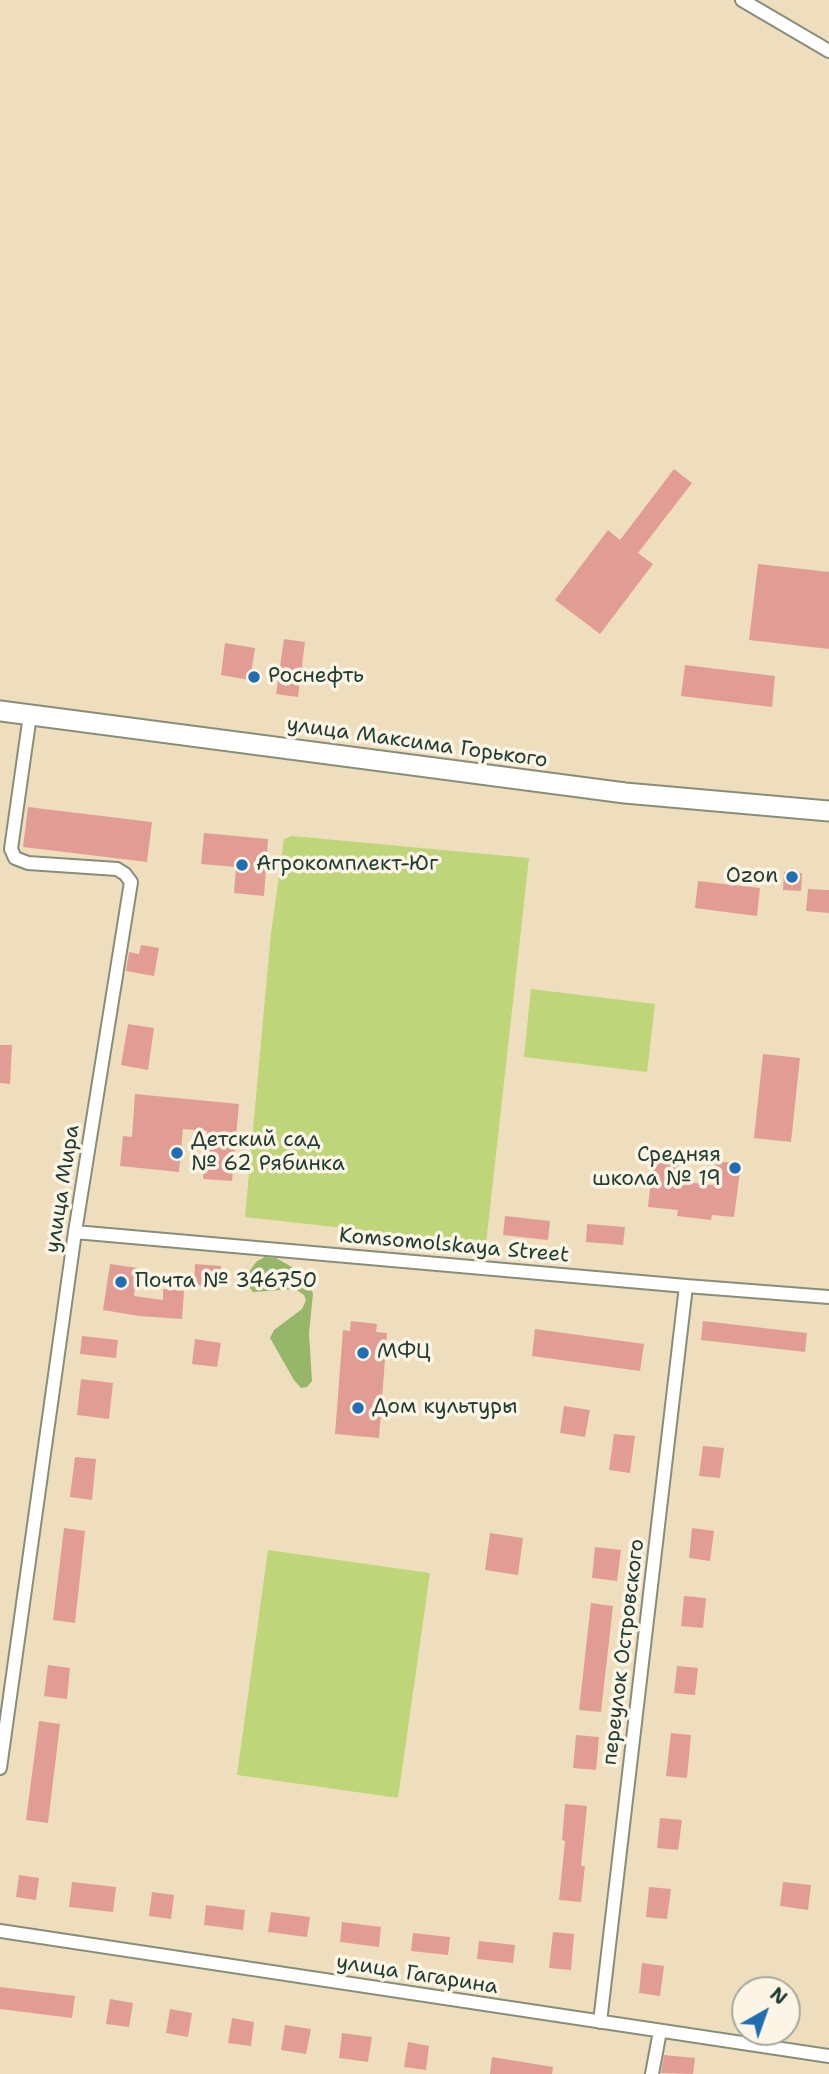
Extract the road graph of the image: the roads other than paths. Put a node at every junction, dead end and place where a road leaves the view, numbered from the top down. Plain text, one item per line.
1 (742, 0) edge
2 (829, 51) edge
3 (0, 711) edge
4 (30, 715) junction
5 (829, 811) edge
6 (75, 1232) junction
7 (686, 1286) junction
8 (829, 1297) edge
9 (0, 1768) edge
10 (0, 1931) edge
11 (600, 2022) junction
12 (660, 2031) junction
13 (829, 2056) edge
14 (652, 2074) edge

1 - 2 street
3 - 4 main road, улица Максима Горького
4 - 5 main road, улица Максима Горького
4 - 6 street, улица Мира
6 - 7 street, Komsomolskaya Street
6 - 9 street, улица Мира
7 - 8 street, Komsomolskaya Street
7 - 11 street, переулок Островского
10 - 11 street, улица Гагарина
11 - 12 street, улица Гагарина
12 - 13 street, улица Гагарина
12 - 14 street

